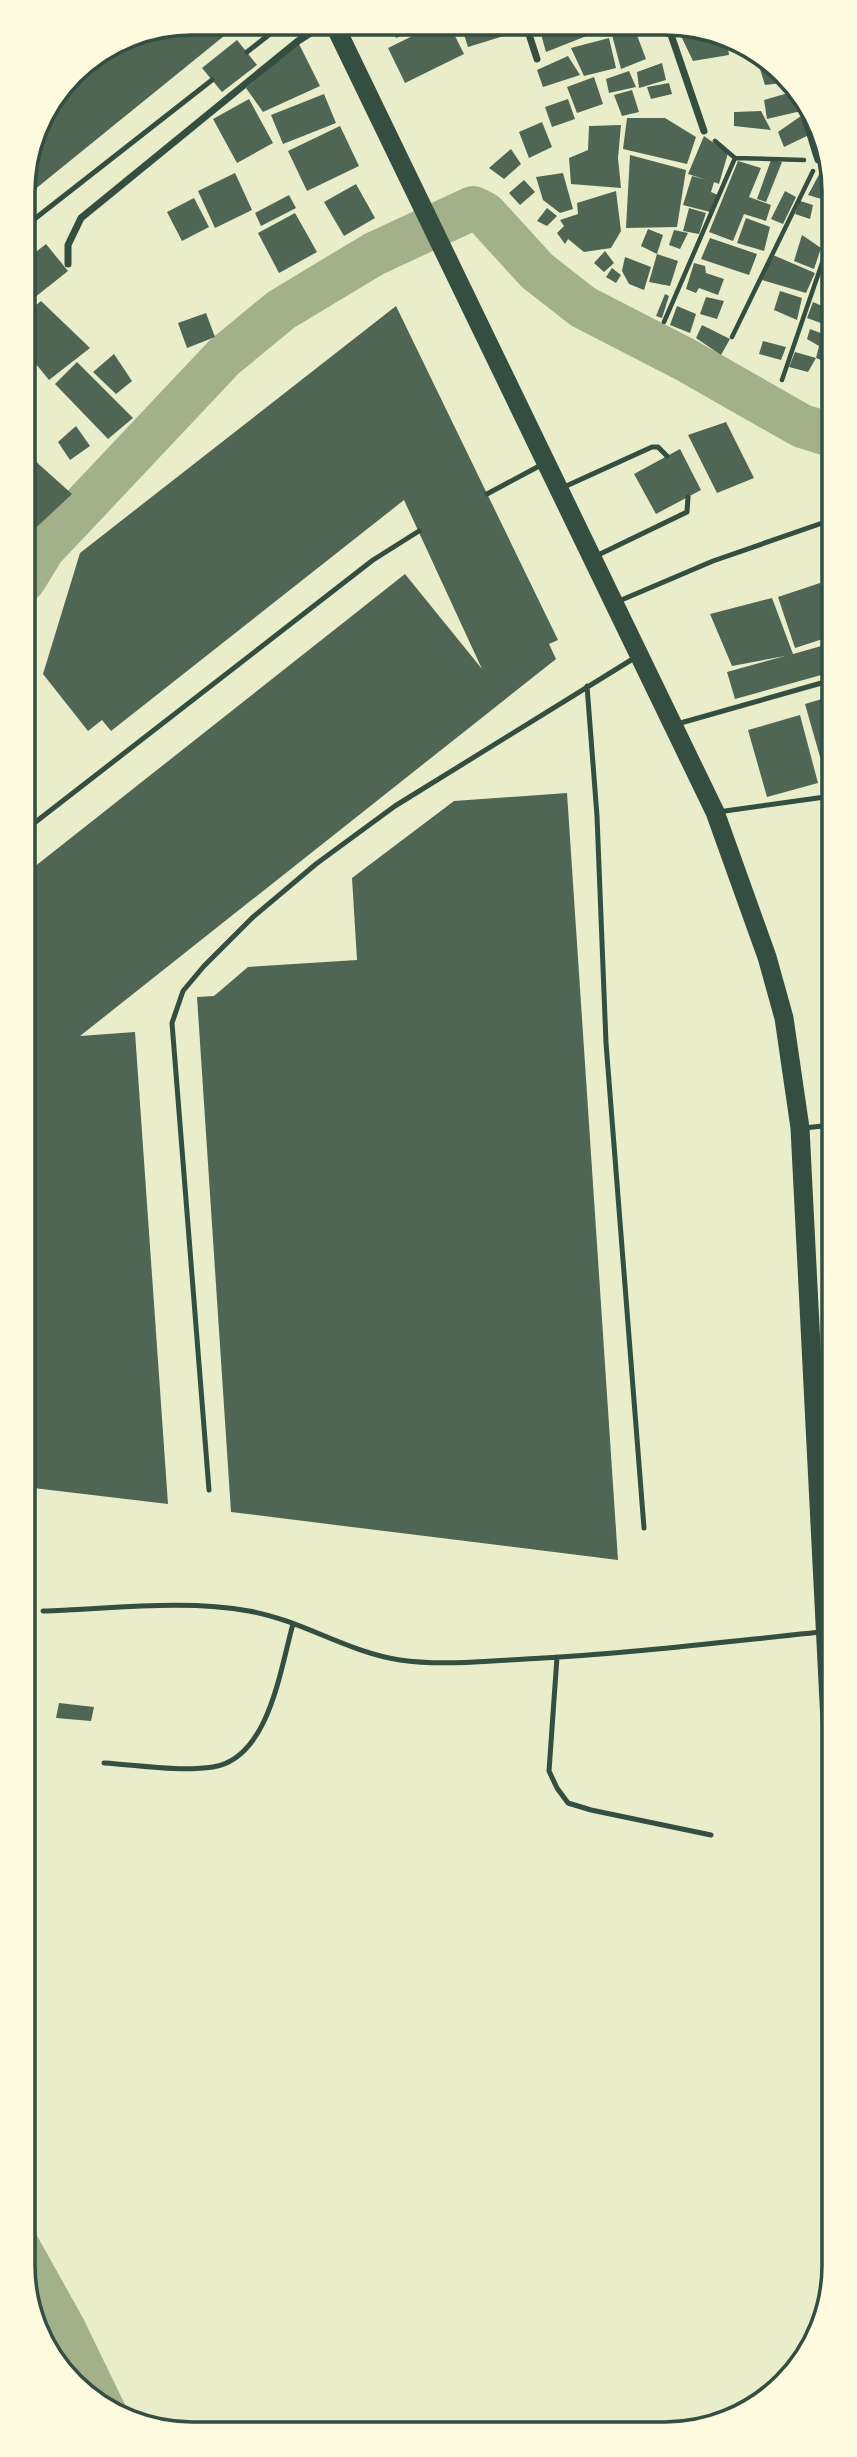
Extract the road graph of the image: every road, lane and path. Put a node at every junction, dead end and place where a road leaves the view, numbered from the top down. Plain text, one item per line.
1 (269, 35) edge
2 (308, 35) edge
3 (339, 35) edge
4 (529, 35) edge
5 (671, 35) edge
6 (247, 52) dead end
7 (537, 59) dead end
8 (212, 80) dead end
9 (808, 128) edge
10 (704, 131) joint
11 (735, 158) junction
12 (818, 160) junction
13 (35, 219) edge
14 (822, 263) edge
15 (68, 264) dead end
16 (664, 322) dead end
17 (732, 337) dead end
18 (782, 380) dead end
19 (667, 456) dead end
20 (547, 461) junction
21 (559, 488) junction
22 (487, 494) dead end
23 (688, 497) dead end
24 (822, 523) edge
25 (419, 531) dead end
26 (593, 558) junction
27 (615, 603) junction
28 (639, 655) junction
29 (822, 683) edge
30 (587, 686) junction
31 (673, 726) junction
32 (822, 797) edge
33 (715, 813) junction
34 (35, 822) edge
35 (822, 1126) edge
36 (800, 1128) junction
37 (209, 1490) dead end
38 (644, 1528) dead end
39 (822, 1539) edge
40 (43, 1611) dead end
41 (293, 1624) junction
42 (822, 1633) edge
43 (557, 1657) junction
44 (104, 1763) dead end
45 (711, 1835) dead end

1 - 6 lane
2 - 15 street
3 - 20 highway
4 - 7 street
5 - 10 street
8 - 13 lane
9 - 12 street
10 - 11 path
11 - 12 path
11 - 16 path
12 - 17 path
14 - 18 path
19 - 21 lane
20 - 21 highway
20 - 22 lane
21 - 26 highway
23 - 26 lane
24 - 27 lane
25 - 34 lane
26 - 27 highway
27 - 28 highway
28 - 30 lane
28 - 31 highway
29 - 31 lane
30 - 37 lane
30 - 38 lane
31 - 33 highway
32 - 33 lane
33 - 36 highway
35 - 36 lane
36 - 39 highway
40 - 41 lane
41 - 43 lane
41 - 44 lane
42 - 43 lane
43 - 45 lane

